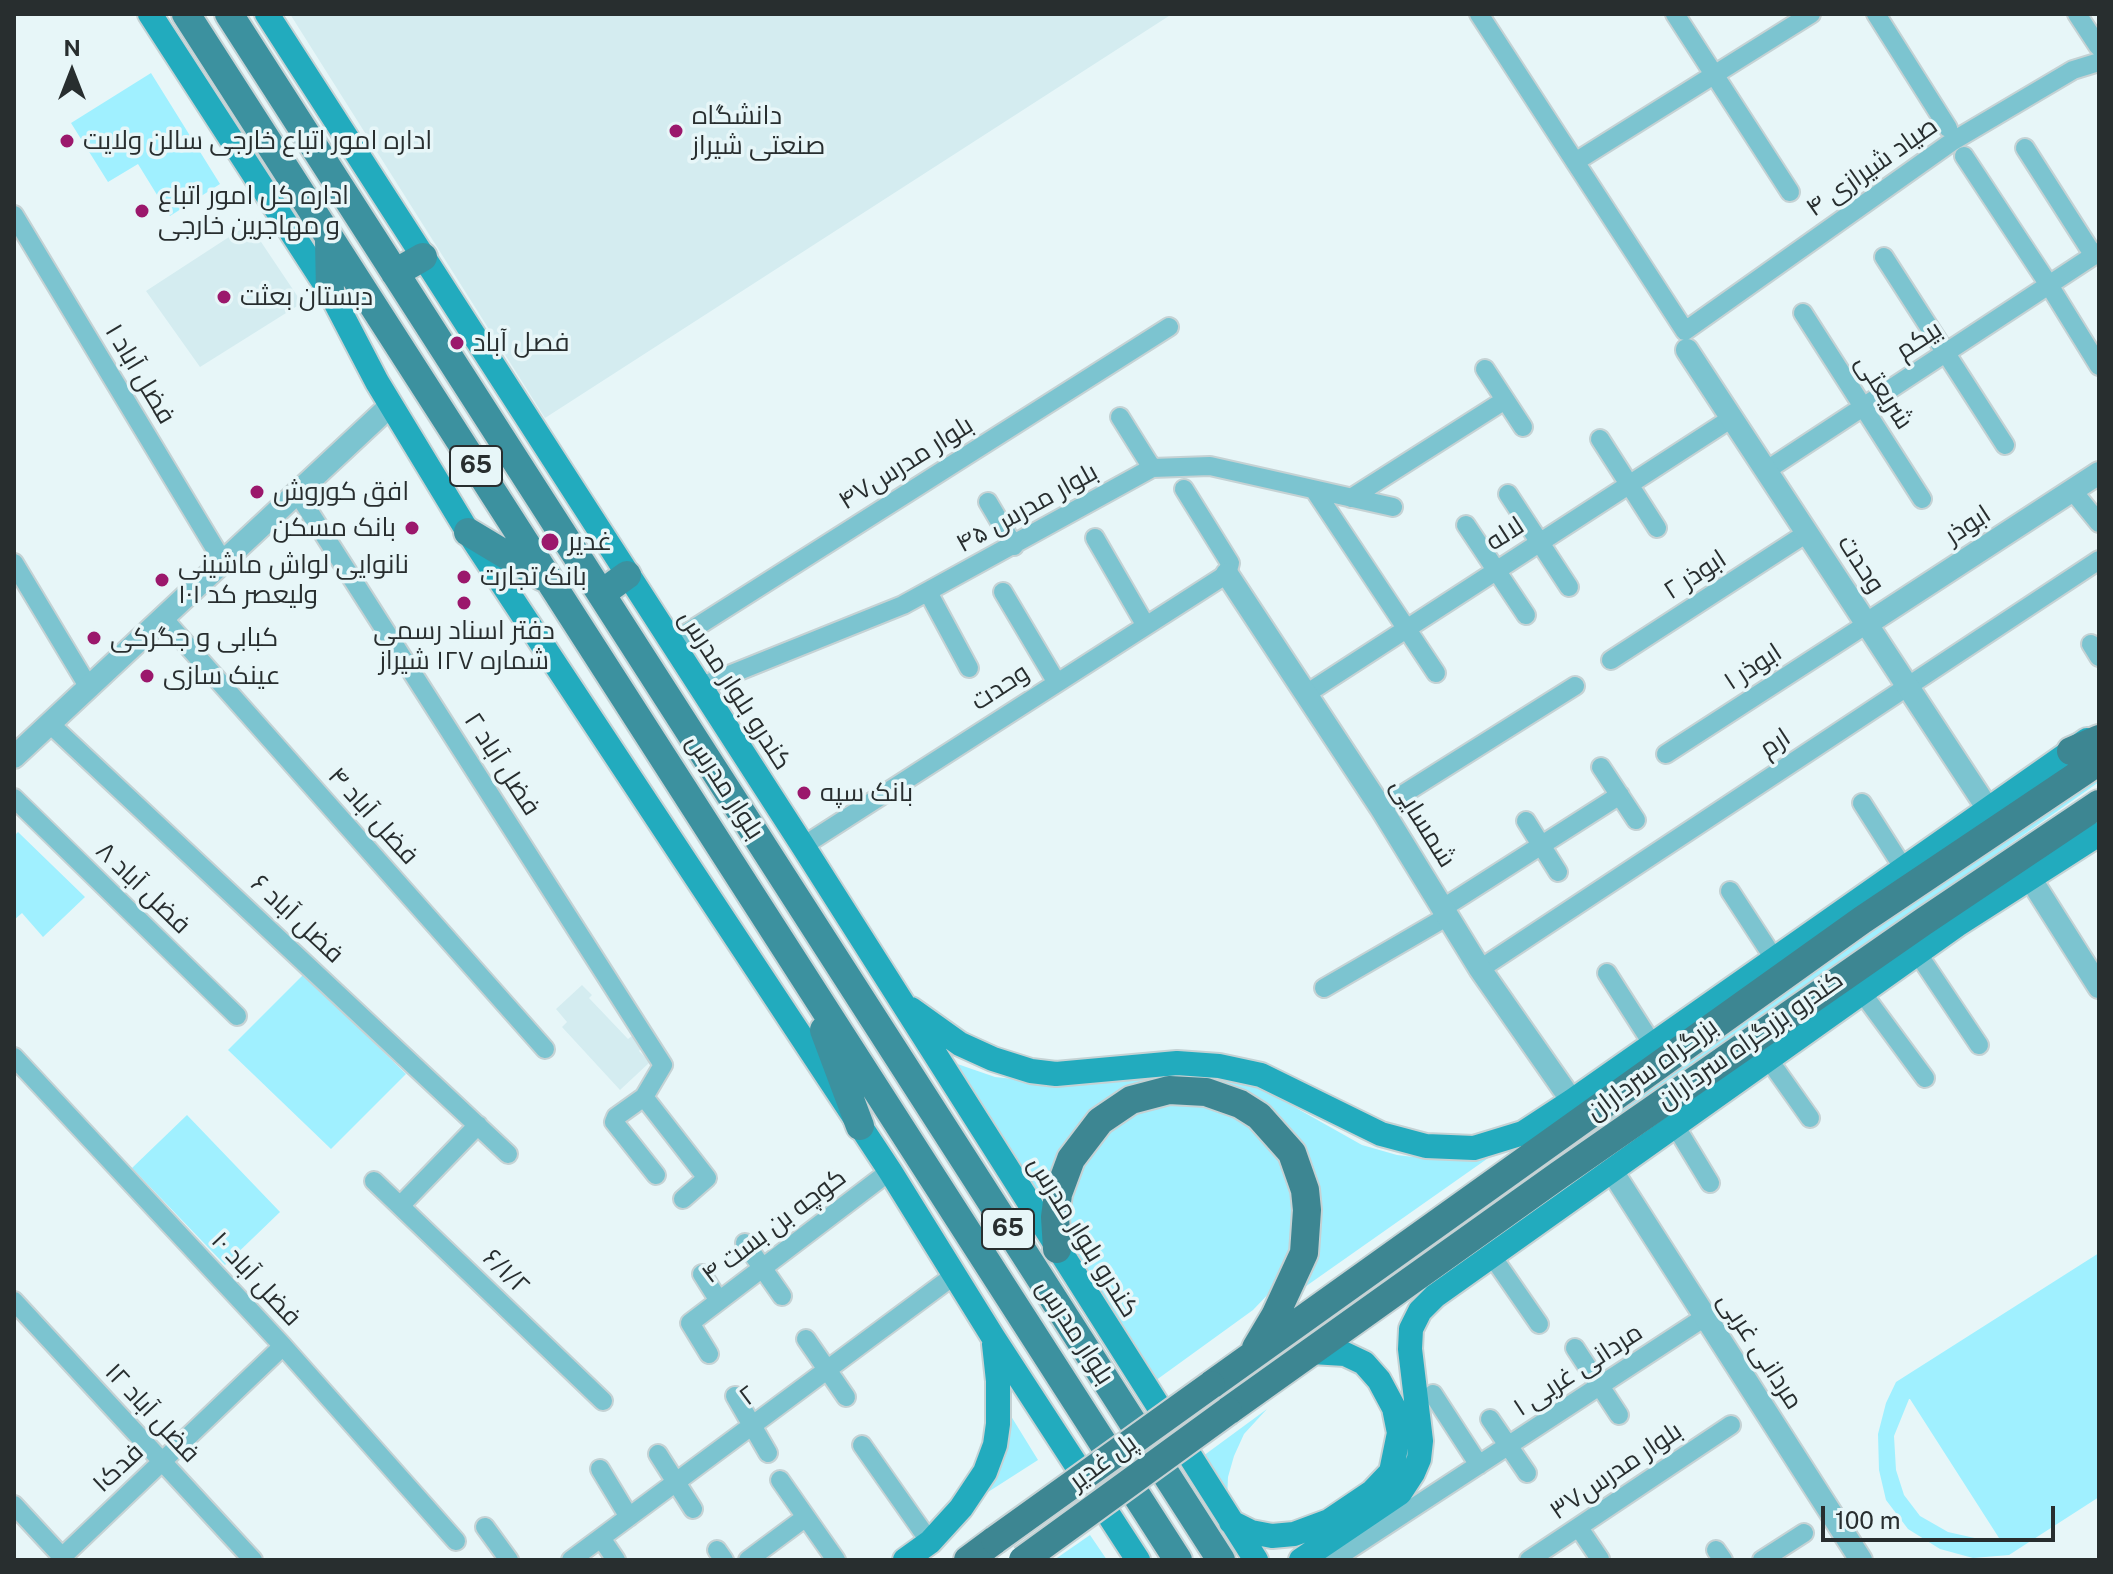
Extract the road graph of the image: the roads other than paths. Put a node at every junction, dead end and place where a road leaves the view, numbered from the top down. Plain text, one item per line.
1 (150, 14) edge
2 (186, 14) edge
3 (229, 14) edge
4 (267, 14) edge
5 (1479, 14) edge
6 (1675, 14) edge
7 (1811, 14) edge
8 (1876, 14) edge
9 (2077, 14) edge
10 (2098, 46) edge
11 (2099, 62) edge
12 (1714, 75) junction
13 (1948, 128) dead end
14 (2025, 148) dead end
15 (1964, 156) dead end
16 (1575, 162) junction
17 (1790, 192) dead end
18 (14, 215) edge
19 (329, 240) junction
20 (2096, 254) edge
21 (423, 257) junction
22 (1884, 257) dead end
23 (395, 273) junction
24 (2049, 285) junction
25 (330, 292) junction
26 (1803, 313) dead end
27 (1169, 327) dead end
28 (1686, 340) junction
29 (1946, 353) junction
30 (2099, 366) edge
31 (1485, 369) dead end
32 (1505, 400) junction
33 (391, 405) junction
34 (1863, 407) junction
35 (1120, 417) dead end
36 (1732, 418) junction
37 (1523, 427) dead end
38 (1600, 439) dead end
39 (2005, 445) dead end
40 (1152, 468) junction
41 (1767, 470) junction
42 (2099, 473) edge
43 (1629, 484) junction
44 (1184, 489) dead end
45 (2072, 490) junction
46 (296, 491) junction
47 (1315, 491) junction
48 (1508, 494) dead end
49 (1351, 498) junction
50 (1922, 499) dead end
51 (988, 502) dead end
52 (1393, 507) dead end
53 (2099, 523) edge
54 (1466, 525) dead end
55 (1657, 528) dead end
56 (468, 532) junction
57 (1807, 533) junction
58 (1095, 538) dead end
59 (1540, 542) junction
60 (1014, 546) junction
61 (222, 560) junction
62 (2099, 560) edge
63 (14, 563) edge
64 (1496, 571) junction
65 (1227, 574) junction
66 (627, 575) junction
67 (551, 582) junction
68 (1569, 587) dead end
69 (928, 592) junction
70 (1003, 592) dead end
71 (601, 594) junction
72 (1526, 615) dead end
73 (162, 617) junction
74 (1867, 624) junction
75 (1146, 626) junction
76 (1407, 629) junction
77 (671, 643) junction
78 (1611, 660) dead end
79 (969, 668) dead end
80 (1436, 673) dead end
81 (1057, 683) junction
82 (88, 686) junction
83 (1575, 686) dead end
84 (1908, 686) junction
85 (699, 687) junction
86 (1306, 694) junction
87 (49, 723) junction
88 (2099, 731) edge
89 (2099, 739) edge
90 (2071, 751) junction
91 (1666, 754) dead end
92 (14, 757) edge
93 (2099, 761) edge
94 (1601, 767) dead end
95 (1620, 795) junction
96 (14, 798) edge
97 (1862, 803) dead end
98 (2099, 804) edge
99 (1381, 808) junction
100 (1988, 809) junction
101 (1636, 820) dead end
102 (1526, 821) dead end
103 (2099, 834) edge
104 (1541, 845) junction
105 (803, 846) junction
106 (1913, 863) junction
107 (1558, 872) dead end
108 (2030, 878) junction
109 (1730, 891) dead end
110 (796, 899) junction
111 (1446, 912) junction
112 (766, 917) junction
113 (1862, 920) junction
114 (1957, 925) joint
115 (1916, 941) junction
116 (1775, 960) junction
117 (1480, 969) junction
118 (1607, 973) dead end
119 (804, 976) junction
120 (2099, 987) edge
121 (1324, 988) dead end
122 (1863, 994) junction
123 (902, 1002) junction
124 (237, 1016) dead end
125 (1653, 1045) junction
126 (1979, 1045) dead end
127 (545, 1049) dead end
128 (14, 1057) edge
129 (1769, 1060) junction
130 (1925, 1078) dead end
131 (644, 1097) junction
132 (1572, 1101) junction
133 (1810, 1118) dead end
134 (478, 1125) junction
135 (860, 1126) junction
136 (1676, 1127) junction
137 (508, 1154) dead end
138 (890, 1171) junction
139 (1612, 1171) junction
140 (656, 1175) dead end
141 (374, 1181) dead end
142 (1710, 1183) dead end
143 (683, 1199) dead end
144 (400, 1206) junction
145 (745, 1243) dead end
146 (1057, 1249) junction
147 (1492, 1256) junction
148 (763, 1268) junction
149 (702, 1274) dead end
150 (956, 1274) junction
151 (782, 1296) dead end
152 (14, 1301) edge
153 (719, 1301) junction
154 (1705, 1317) junction
155 (1539, 1324) dead end
156 (993, 1337) junction
157 (806, 1339) dead end
158 (283, 1346) junction
159 (1575, 1348) dead end
160 (1312, 1352) junction
161 (709, 1354) dead end
162 (1252, 1355) junction
163 (827, 1369) junction
164 (1211, 1385) joint
165 (1600, 1386) junction
166 (1433, 1394) dead end
167 (735, 1396) dead end
168 (846, 1397) dead end
169 (603, 1401) dead end
170 (1228, 1411) joint
171 (1619, 1415) dead end
172 (1490, 1419) dead end
173 (1731, 1425) dead end
174 (752, 1426) junction
175 (862, 1445) dead end
176 (1508, 1446) junction
177 (768, 1453) dead end
178 (658, 1454) dead end
179 (162, 1462) junction
180 (1479, 1465) junction
181 (600, 1469) dead end
182 (1527, 1473) dead end
183 (780, 1480) dead end
184 (676, 1482) junction
185 (14, 1505) edge
186 (693, 1509) dead end
187 (629, 1517) junction
188 (806, 1517) junction
189 (1231, 1522) junction
190 (485, 1527) dead end
191 (1579, 1528) junction
192 (1804, 1533) dead end
193 (601, 1538) junction
194 (456, 1541) dead end
195 (930, 1542) junction
196 (62, 1559) edge
197 (1600, 1559) edge
198 (253, 1560) edge
199 (509, 1560) edge
200 (571, 1560) edge
201 (616, 1560) edge
202 (748, 1560) edge
203 (836, 1560) edge
204 (905, 1560) edge
205 (968, 1560) edge
206 (1023, 1560) edge
207 (1138, 1560) edge
208 (1178, 1560) edge
209 (1221, 1560) edge
210 (1256, 1560) edge
211 (1301, 1560) edge
212 (1333, 1560) edge
213 (1529, 1560) edge
214 (1762, 1560) edge
215 (1861, 1560) edge

1 - 25 main road
2 - 19 main road, بلوار مدرس / 65
3 - 23 main road, بلوار مدرس / 65
4 - 21 main road, کندرو بلوار مدرس
5 - 16 street
6 - 12 street
7 - 12 street
8 - 13 street
9 - 10 street
11 - 28 street, صیاد شیرازی ۴
12 - 16 street
12 - 17 street
14 - 20 street
15 - 24 street
16 - 28 street
18 - 61 street, فضل آباد ۱
19 - 25 main road
19 - 67 main road, بلوار مدرس / 65
20 - 24 street, بیکم
21 - 23 main road
21 - 66 main road, کندرو بلوار مدرس
22 - 29 street
23 - 71 main road, بلوار مدرس / 65
24 - 29 street, بیکم
24 - 30 street
25 - 33 main road
26 - 34 street, شریعتی
27 - 77 street, بلوار مدرس۴۷
28 - 36 street, وحدت
29 - 34 street, بیکم
29 - 39 street
31 - 32 street
32 - 37 street
32 - 49 street
33 - 46 street
33 - 56 main road
34 - 41 street, بیکم
34 - 50 street, شریعتی
35 - 40 street
36 - 41 street, وحدت
36 - 43 street, لاله
38 - 43 street
40 - 47 street, ۴۵ بلوار مدرس
40 - 60 street, ۴۵ بلوار مدرس
41 - 57 street, وحدت
42 - 45 street, ابوذر
43 - 55 street
43 - 59 street, لاله
44 - 65 street
45 - 53 street
45 - 74 street, ابوذر
46 - 61 street
46 - 131 street, فضل آباد ۲
47 - 49 street, ۴۵ بلوار مدرس
47 - 76 street
48 - 59 street
49 - 52 street, ۴۵ بلوار مدرس
51 - 60 street
54 - 64 street
56 - 67 main road
56 - 135 main road
57 - 74 street, وحدت
57 - 78 street, ابوذر ۲
58 - 75 street
59 - 64 street, لاله
59 - 68 street
60 - 69 street, ۴۵ بلوار مدرس
61 - 73 street
62 - 84 street, ارم
63 - 82 street
64 - 72 street
64 - 76 street, لاله
65 - 75 street, وحدت
65 - 86 street, شمسایی
66 - 71 main road
66 - 77 main road, کندرو بلوار مدرس
67 - 112 main road, بلوار مدرس / 65
69 - 79 street
69 - 85 street, ۴۵ بلوار مدرس
70 - 81 street
71 - 110 main road, بلوار مدرس / 65
73 - 82 street
73 - 127 street, فضل آباد ۴
74 - 84 street, وحدت
74 - 91 street, ابوذر ۱
75 - 81 street, وحدت
76 - 80 street
76 - 86 street, لاله
77 - 85 main road, کندرو بلوار مدرس
81 - 105 street, وحدت
82 - 87 street
83 - 99 street
84 - 100 street, وحدت
84 - 117 street, ارم
85 - 105 main road, کندرو بلوار مدرس
86 - 99 street, شمسایی
87 - 92 street
87 - 134 street, فضل آباد ۶
88 - 90 main road, کندرو بزرگراه سرداران
89 - 90 highway
90 - 100 main road, کندرو بزرگراه سرداران
93 - 113 highway, بزرگراه سرداران
94 - 95 street
95 - 101 street
95 - 104 street
96 - 124 street, فضل آباد ۸
97 - 106 street
98 - 115 highway, بزرگراه سرداران
99 - 111 street, شمسایی
100 - 106 main road, کندرو بزرگراه سرداران
102 - 104 street
103 - 108 main road
104 - 107 street
104 - 111 street
105 - 123 main road, کندرو بلوار مدرس
106 - 113 highway
106 - 116 main road, کندرو بزرگراه سرداران
108 - 114 main road
108 - 120 street
109 - 116 street
110 - 112 main road
110 - 209 main road, بلوار مدرس / 65
111 - 117 street, شمسایی
111 - 121 street
112 - 119 main road, بلوار مدرس / 65
113 - 162 highway, بزرگراه سرداران
114 - 115 highway
115 - 122 main road, کندرو بزرگراه سرداران
115 - 126 street
115 - 160 highway, بزرگراه سرداران
116 - 125 main road, کندرو بزرگراه سرداران
117 - 132 street, شمسایی
118 - 125 street
119 - 135 main road
119 - 208 main road, بلوار مدرس / 65
122 - 129 main road, کندرو بزرگراه سرداران
122 - 130 street
123 - 132 main road, کندرو بزرگراه سرداران
123 - 146 main road, کندرو بلوار مدرس
125 - 132 main road, کندرو بزرگراه سرداران
128 - 158 street, فضل آباد ۱۰
129 - 133 street
129 - 136 main road, کندرو بزرگراه سرداران
131 - 140 street
131 - 143 street
134 - 137 street, فضل آباد ۶
134 - 144 street
135 - 138 main road
136 - 139 main road, کندرو بزرگراه سرداران
136 - 142 street
138 - 148 street, کوچه بن بست ۴
138 - 150 main road
139 - 147 main road, کندرو بزرگراه سرداران
139 - 154 street, مردانی غربی
141 - 144 street, ۶/۱/۲
144 - 169 street, ۶/۱/۲
145 - 148 street
146 - 162 highway
146 - 189 main road, کندرو بلوار مدرس
147 - 155 street
147 - 211 main road, کندرو بزرگراه سرداران
148 - 151 street
148 - 153 street, کوچه بن بست ۴
149 - 153 street
150 - 156 main road
150 - 163 street, ۲
152 - 179 street, فضل آباد ۱۲
153 - 161 street, کوچه بن بست ۴
154 - 165 street, مردانی غربی ۱
154 - 215 street, مردانی غربی
156 - 195 main road
156 - 207 main road
157 - 163 street
158 - 179 street, فدک۱
158 - 194 street, فضل آباد ۱۰
159 - 165 street
160 - 170 highway, بزرگراه سرداران
160 - 189 main road
162 - 164 highway, بزرگراه سرداران
163 - 168 street
163 - 174 street, ۲
164 - 205 highway, پل غدیر, bridge
165 - 171 street
165 - 176 street, مردانی غربی ۱
166 - 180 street
167 - 174 street
170 - 206 highway, پل غدیر, bridge
172 - 176 street
173 - 191 street, بلوار مدرس۳۷
174 - 177 street
174 - 184 street, ۲
175 - 195 street
176 - 180 street, مردانی غربی ۱
176 - 182 street
178 - 184 street
179 - 196 street, فدک۱
179 - 198 street, فضل آباد ۱۲
180 - 212 street, مردانی غربی ۱
181 - 187 street
183 - 188 street
184 - 186 street
184 - 187 street, ۲
185 - 196 street
187 - 193 street, ۲
188 - 202 street
188 - 203 street
189 - 210 main road, کندرو بلوار مدرس
190 - 199 street
191 - 197 street
191 - 213 street, بلوار مدرس۳۷
192 - 214 street
193 - 200 street, ۲
193 - 201 street
195 - 204 main road

